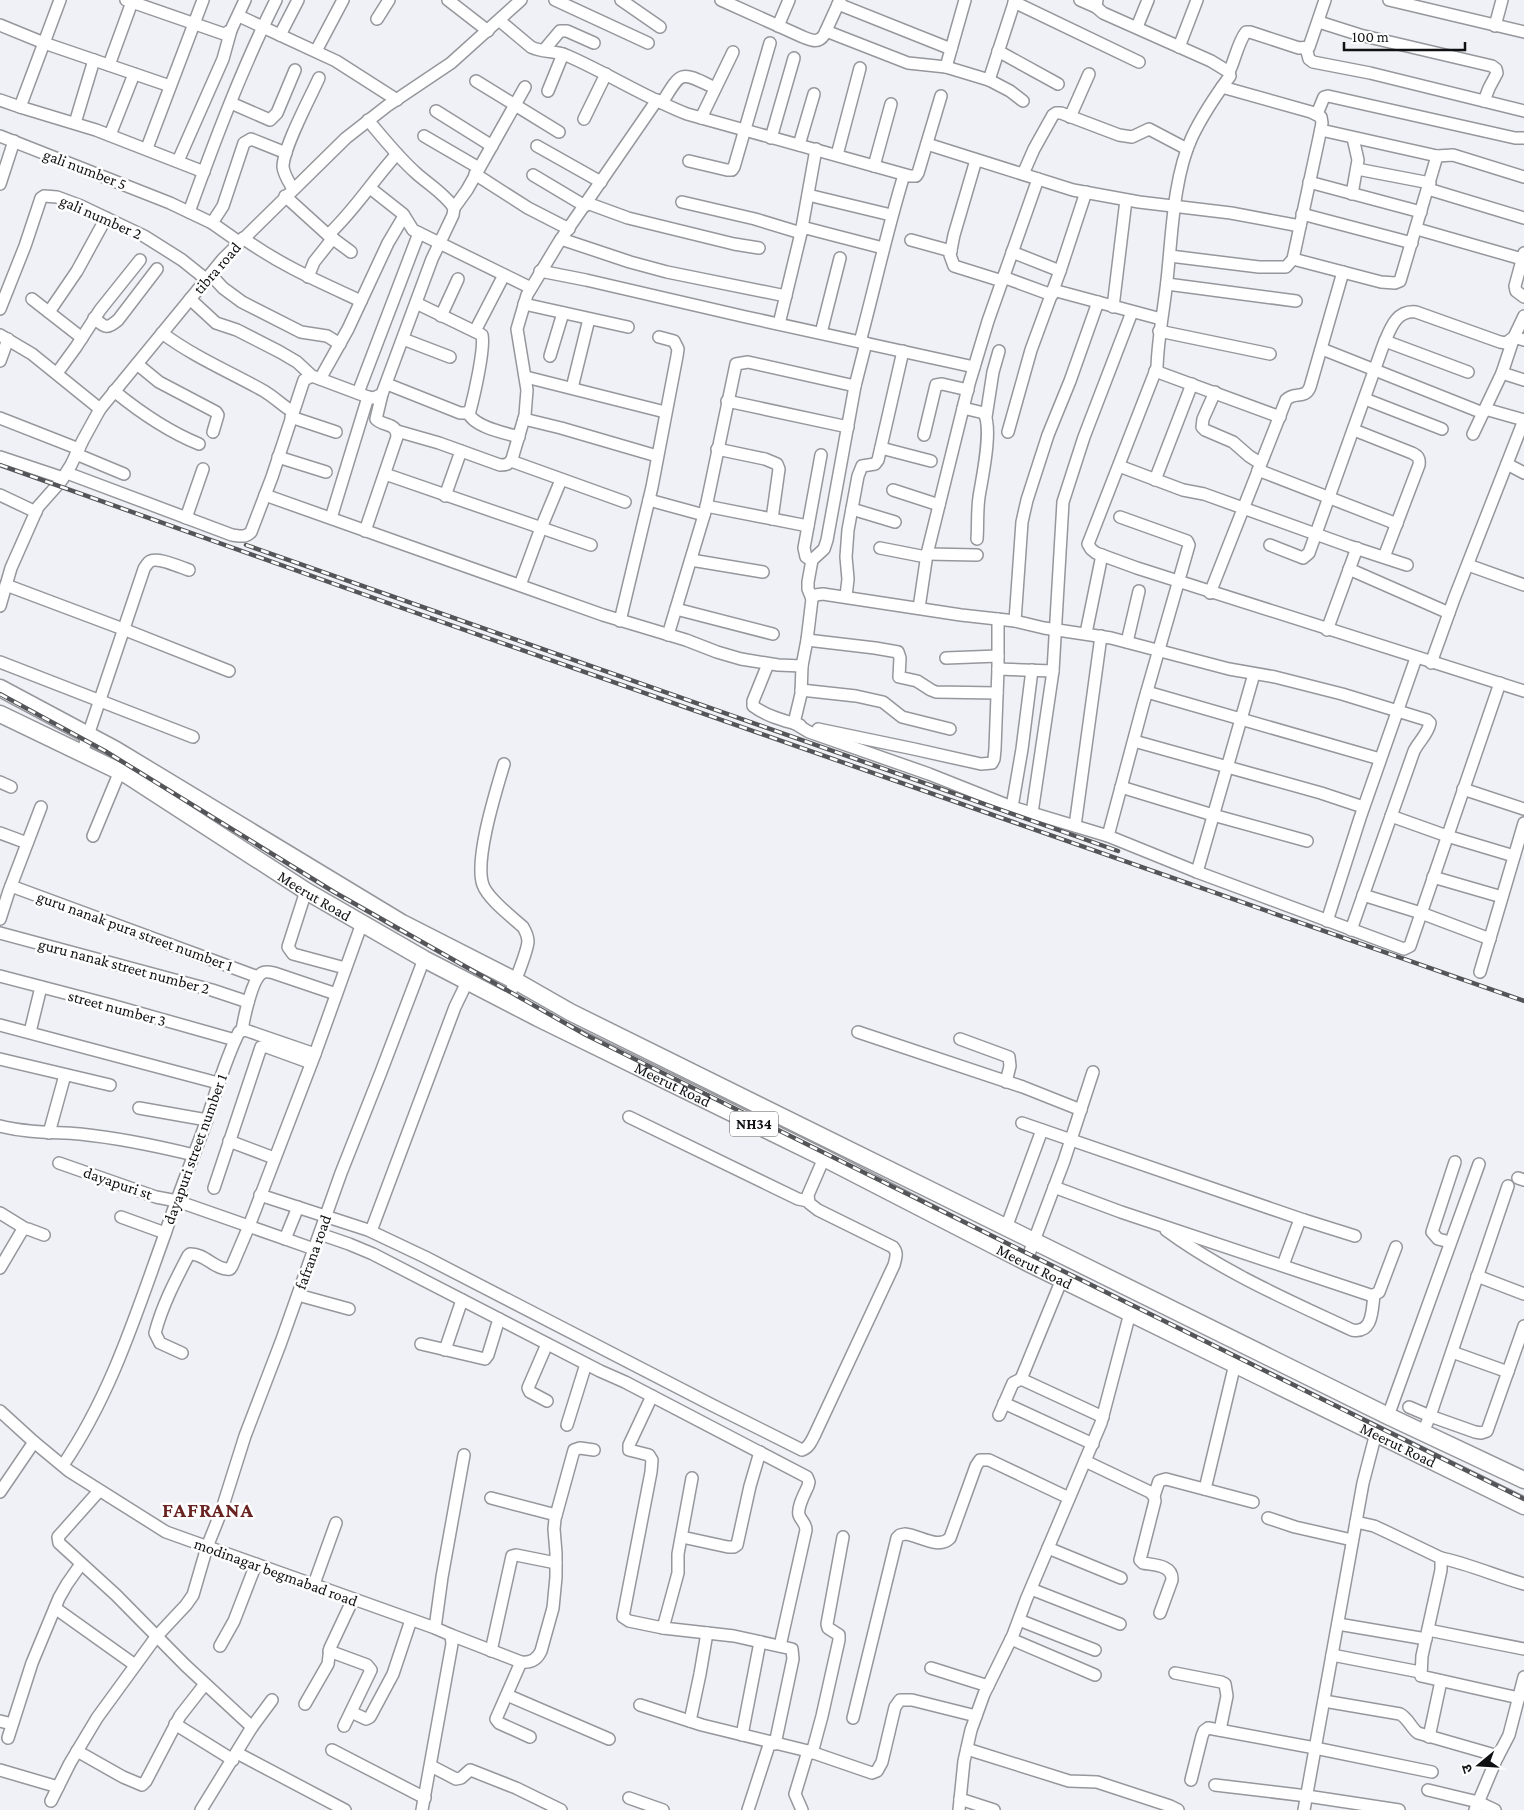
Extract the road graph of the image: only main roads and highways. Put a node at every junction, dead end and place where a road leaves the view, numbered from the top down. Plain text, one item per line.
1 (0, 688) edge
2 (0, 715) edge
3 (561, 1007) junction
4 (553, 1025) junction
5 (1524, 1480) edge
6 (1524, 1506) edge

1 - 3 highway, Meerut Road / NH34
2 - 4 highway, Meerut Road / NH34
3 - 4 highway
3 - 5 highway, Meerut Road / NH34
4 - 6 highway, Meerut Road / NH34

